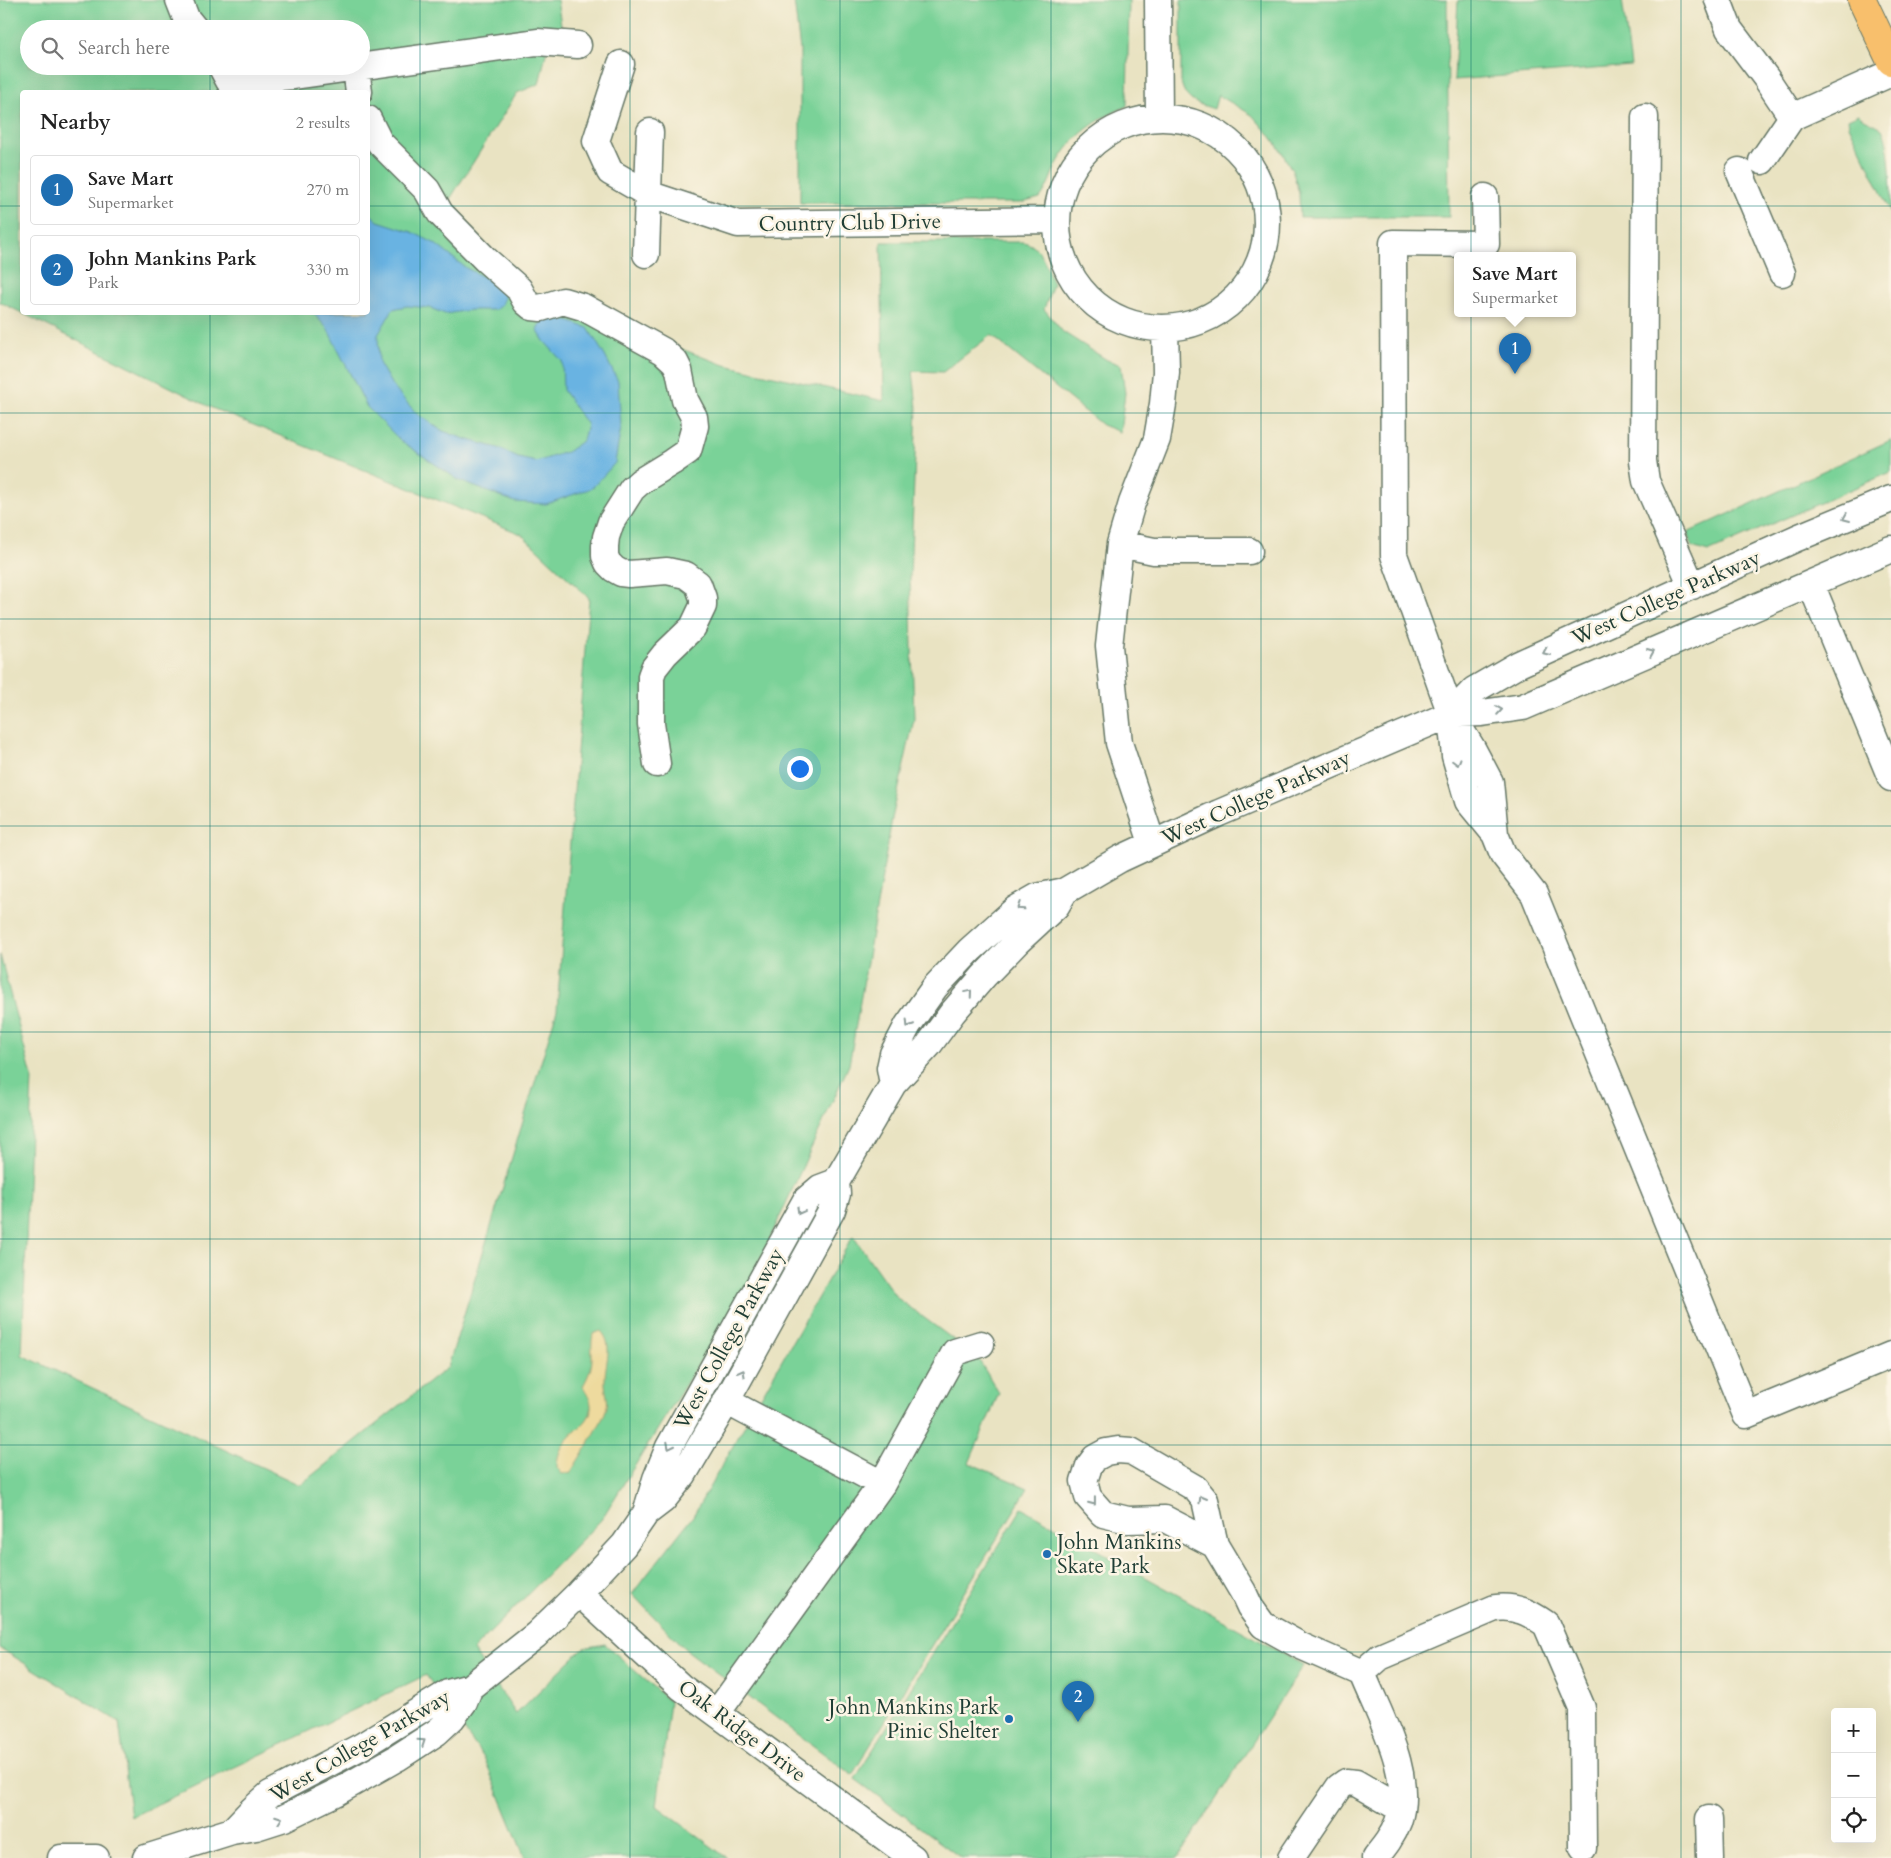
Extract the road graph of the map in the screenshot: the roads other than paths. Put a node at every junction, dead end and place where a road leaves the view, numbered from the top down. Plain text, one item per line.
1 (179, 0) edge
2 (1158, 0) edge
3 (1718, 0) edge
4 (1862, 0) edge
5 (188, 20) edge
6 (578, 45) dead end
7 (1891, 61) edge
8 (621, 64) dead end
9 (1891, 73) edge
10 (225, 75) edge
11 (357, 80) edge
12 (1645, 117) dead end
13 (1792, 117) junction
14 (1159, 118) junction
15 (370, 122) edge
16 (650, 132) dead end
17 (648, 194) junction
18 (1485, 197) dead end
19 (1057, 220) junction
20 (646, 254) dead end
21 (1782, 273) dead end
22 (1165, 328) junction
23 (1891, 499) edge
24 (1120, 544) junction
25 (1891, 549) edge
26 (1249, 551) dead end
27 (1811, 584) junction
28 (1692, 586) junction
29 (1451, 714) junction
30 (658, 764) dead end
31 (1891, 778) edge
32 (1152, 843) junction
33 (836, 1182) junction
34 (981, 1344) dead end
35 (1891, 1355) edge
36 (726, 1401) junction
37 (882, 1484) junction
38 (646, 1513) junction
39 (1215, 1545) junction
40 (579, 1594) junction
41 (1362, 1673) junction
42 (717, 1713) junction
43 (1401, 1809) junction
44 (1709, 1819) dead end
45 (1583, 1848) dead end
46 (61, 1858) edge
47 (96, 1858) edge
48 (146, 1858) edge
49 (913, 1858) edge
50 (1291, 1858) edge
51 (1375, 1858) edge
52 (1710, 1858) edge

1 - 5 street
2 - 14 street
3 - 13 street
4 - 7 main road
6 - 11 street
8 - 17 street, Country Club Drive
9 - 13 street
10 - 11 street
12 - 28 street
13 - 21 street
14 - 19 street
14 - 22 street
15 - 30 street
16 - 17 street
17 - 19 street, Country Club Drive
17 - 20 street
18 - 29 street
19 - 22 street
22 - 24 street
23 -> 28 street, West College Parkway
24 - 26 street
24 - 32 street
25 - 27 street, West College Parkway
29 -> 27 street, West College Parkway
27 - 31 street
28 -> 29 street, West College Parkway
29 - 32 street, West College Parkway
29 - 35 street
32 - 33 street, West College Parkway
36 -> 33 street, West College Parkway
33 -> 38 street, West College Parkway
34 - 37 street
36 - 37 street
36 - 38 street, West College Parkway
37 - 42 street
38 - 40 street, West College Parkway
39 -> 39 street
39 - 41 street
40 - 42 street, Oak Ridge Drive
40 - 48 street, West College Parkway
41 - 43 street
41 - 45 street
42 - 49 street, Oak Ridge Drive
43 - 50 street
43 - 51 street
44 - 52 street
46 - 47 street

